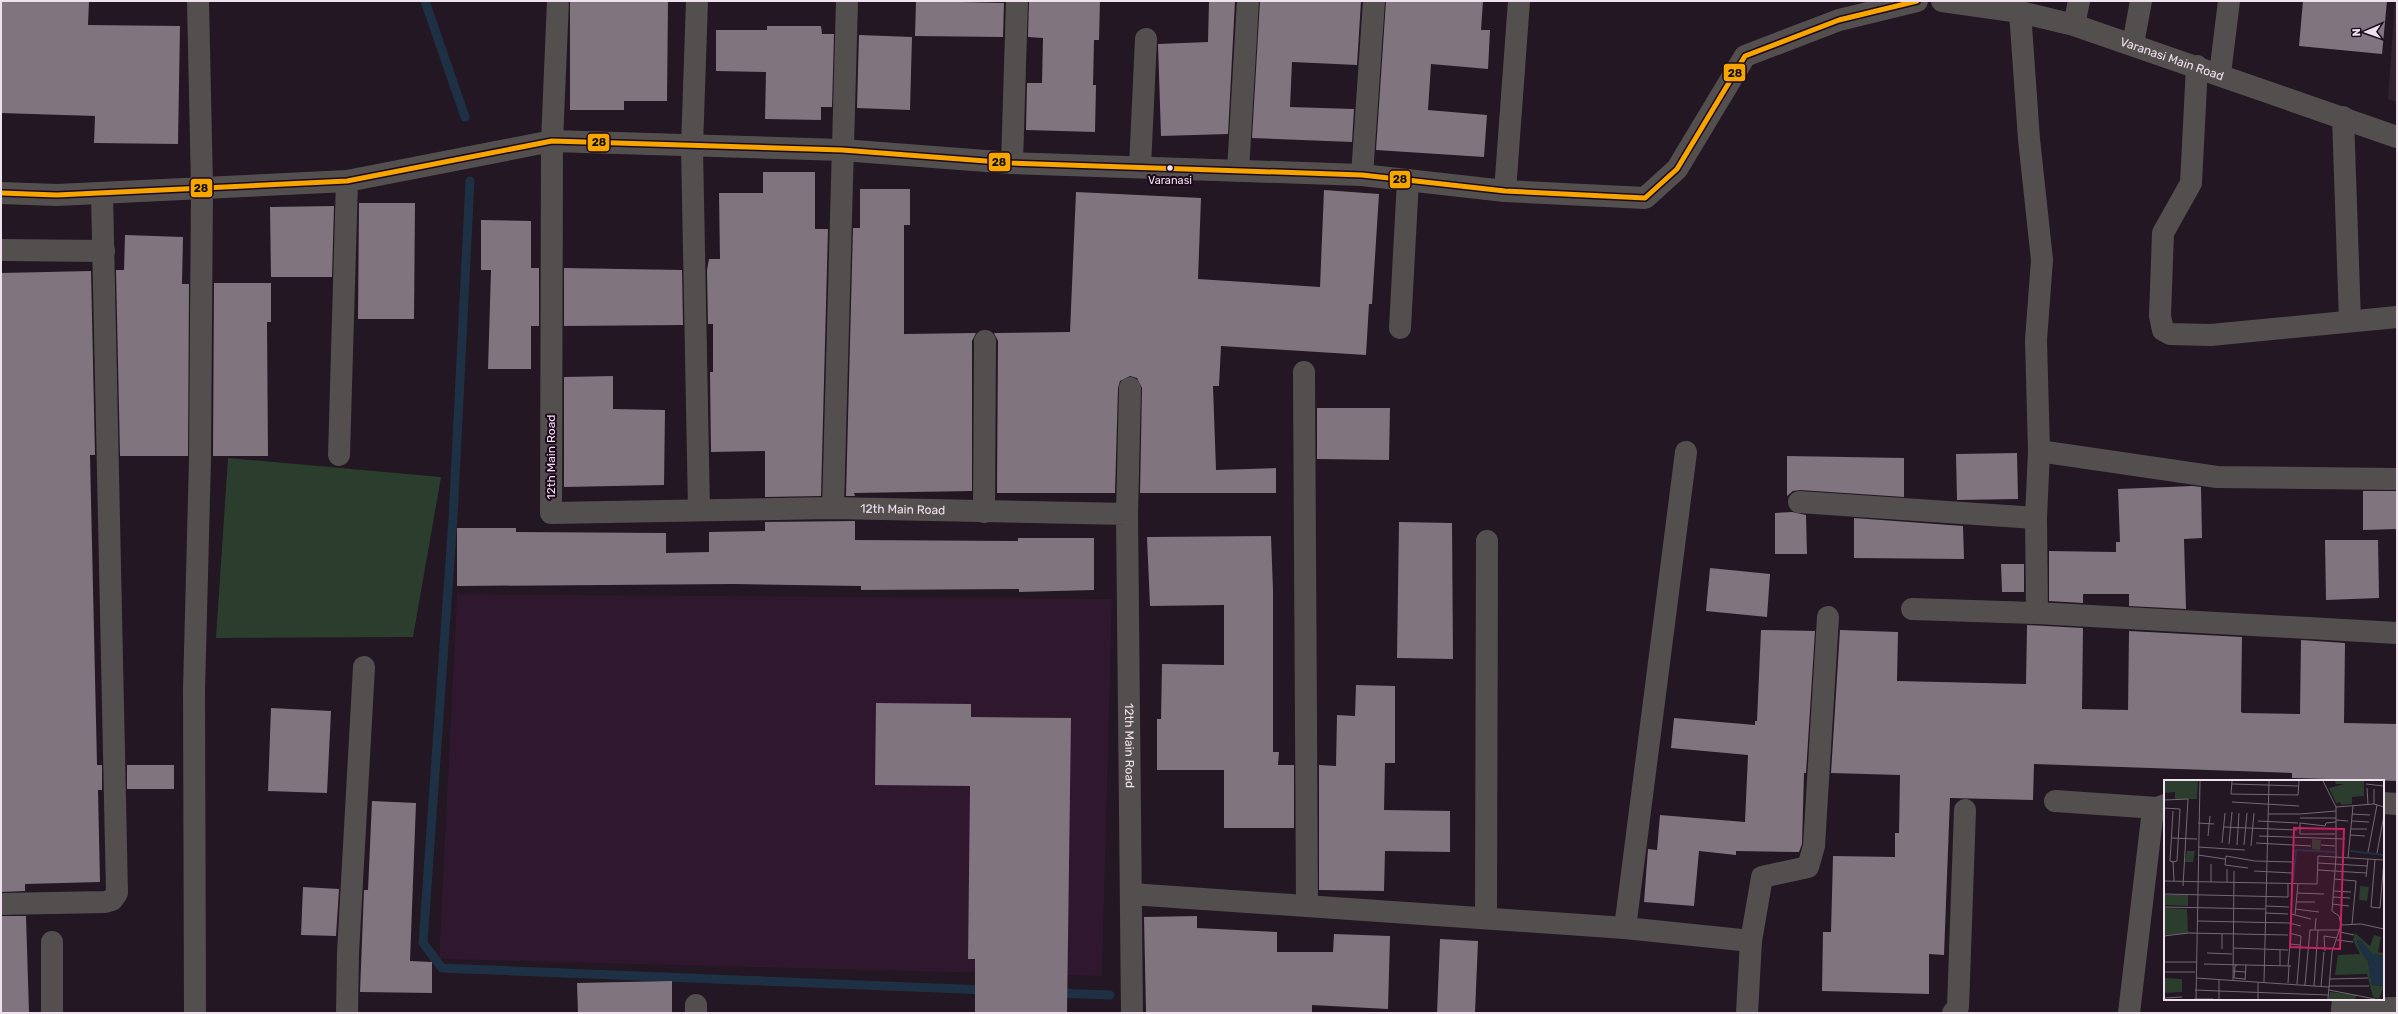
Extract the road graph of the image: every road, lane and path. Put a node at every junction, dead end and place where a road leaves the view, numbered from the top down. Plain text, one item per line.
1 (198, 1) edge
2 (558, 1) edge
3 (697, 1) edge
4 (847, 1) edge
5 (1017, 1) edge
6 (1248, 1) edge
7 (1374, 1) edge
8 (1519, 1) edge
9 (1917, 1) edge
10 (1942, 1) edge
11 (2078, 1) edge
12 (2141, 1) edge
13 (2229, 1) edge
14 (2020, 12) junction
15 (2074, 25) junction
16 (1146, 40) dead end
17 (2133, 44) junction
18 (2197, 66) junction
19 (2220, 74) junction
20 (2343, 117) junction
21 (2397, 137) edge
22 (552, 141) junction
23 (692, 147) junction
24 (842, 150) junction
25 (1012, 163) junction
26 (1140, 167) junction
27 (1238, 171) junction
28 (1362, 175) junction
29 (1408, 180) junction
30 (346, 181) junction
31 (202, 187) junction
32 (1505, 191) junction
33 (1, 193) edge
34 (102, 193) junction
35 (1, 250) edge
36 (104, 251) junction
37 (2397, 317) edge
38 (2350, 321) junction
39 (1400, 328) dead end
40 (985, 341) dead end
41 (1304, 372) dead end
42 (1130, 388) dead end
43 (2039, 451) junction
44 (1686, 452) dead end
45 (339, 456) dead end
46 (2397, 479) edge
47 (1799, 502) dead end
48 (833, 508) junction
49 (699, 510) junction
50 (984, 512) junction
51 (1127, 514) junction
52 (2036, 518) junction
53 (1487, 541) dead end
54 (1912, 609) dead end
55 (2037, 613) junction
56 (1828, 617) dead end
57 (2397, 633) edge
58 (364, 667) dead end
59 (2055, 801) dead end
60 (2384, 803) edge
61 (2397, 804) edge
62 (2161, 806) edge
63 (1965, 810) dead end
64 (1131, 894) junction
65 (1, 904) edge
66 (1307, 906) junction
67 (1486, 918) junction
68 (1625, 928) junction
69 (1751, 941) junction
70 (52, 942) dead end
71 (2343, 1000) edge
72 (2397, 1008) edge
73 (52, 1013) edge
74 (195, 1013) edge
75 (346, 1013) edge
76 (1132, 1013) edge
77 (1747, 1013) edge
78 (1953, 1013) edge
79 (2129, 1013) edge

1 - 31 street
2 - 22 street
3 - 23 street
4 - 24 street
5 - 25 street
6 - 27 street
7 - 28 street
8 - 32 street
9 - 32 street
10 - 14 street, Varanasi Main Road
11 - 15 street
12 - 17 street
13 - 19 street
14 - 15 street, Varanasi Main Road
14 - 43 street
15 - 17 street, Varanasi Main Road
16 - 26 street
17 - 18 street, Varanasi Main Road
18 - 19 street, Varanasi Main Road
18 - 38 street
19 - 20 street, Varanasi Main Road
20 - 21 street, Varanasi Main Road
20 - 38 street
22 - 23 street
22 - 30 street
22 - 49 street, 12th Main Road
23 - 24 street
23 - 49 street
24 - 25 street
24 - 48 street
25 - 26 street
26 - 27 street
27 - 28 street
28 - 29 street
29 - 32 street
29 - 39 street
30 - 31 street
30 - 45 street
31 - 34 street
31 - 74 street
33 - 34 street
34 - 36 street
35 - 36 street
36 - 65 street
37 - 38 street
40 - 50 street
41 - 66 street
42 - 51 street
43 - 46 street
43 - 52 street
44 - 68 street
47 - 52 street
48 - 49 street, 12th Main Road
48 - 50 street, 12th Main Road
50 - 51 street, 12th Main Road
51 - 64 street, 12th Main Road
52 - 55 street
53 - 67 street
54 - 55 street
55 - 57 street
56 - 69 street
58 - 75 street
59 - 62 street
60 - 61 street
62 - 79 street
63 - 78 street
64 - 66 street
64 - 76 street, 12th Main Road
66 - 67 street
67 - 68 street
68 - 69 street
69 - 77 street
70 - 73 street
71 - 72 street

